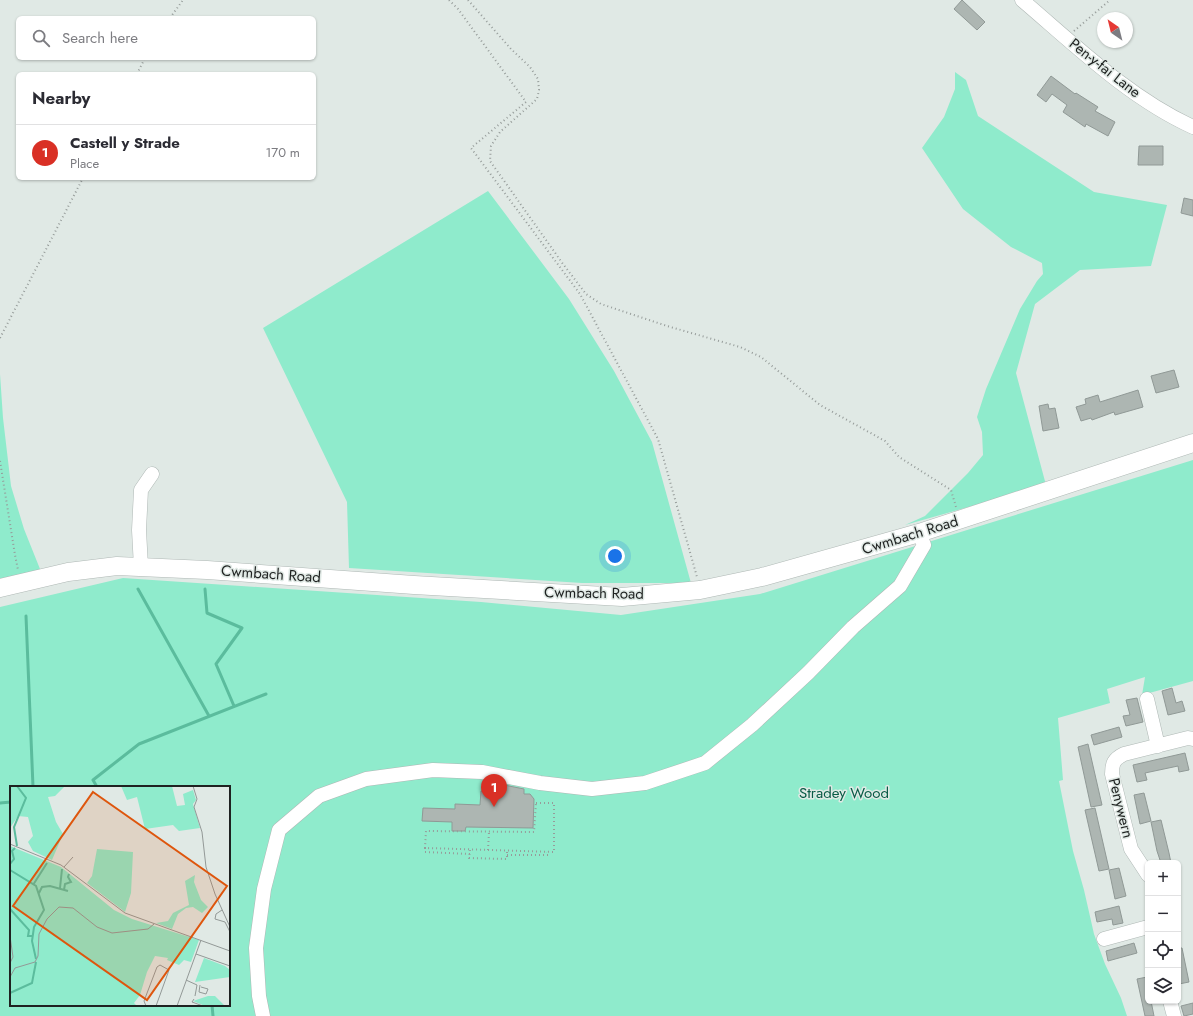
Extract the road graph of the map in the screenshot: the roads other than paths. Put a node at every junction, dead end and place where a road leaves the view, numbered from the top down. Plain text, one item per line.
1 (1022, 0) edge
2 (1193, 127) edge
3 (1193, 443) edge
4 (152, 474) dead end
5 (919, 533) junction
6 (141, 567) junction
7 (0, 588) edge
8 (1147, 699) dead end
9 (1193, 739) edge
10 (1158, 746) junction
11 (1145, 869) edge
12 (1145, 928) edge
13 (1104, 939) dead end
14 (1171, 1004) edge
15 (263, 1016) edge
16 (1174, 1016) edge

1 - 2 street, Pen-y-fai Lane
3 - 5 main road, Cwmbach Road
4 - 6 street
5 - 6 main road, Cwmbach Road
5 - 15 street
6 - 7 main road, Cwmbach Road
8 - 10 street
9 - 10 street, Penywern
10 - 11 street, Penywern
12 - 13 street
14 - 16 street

